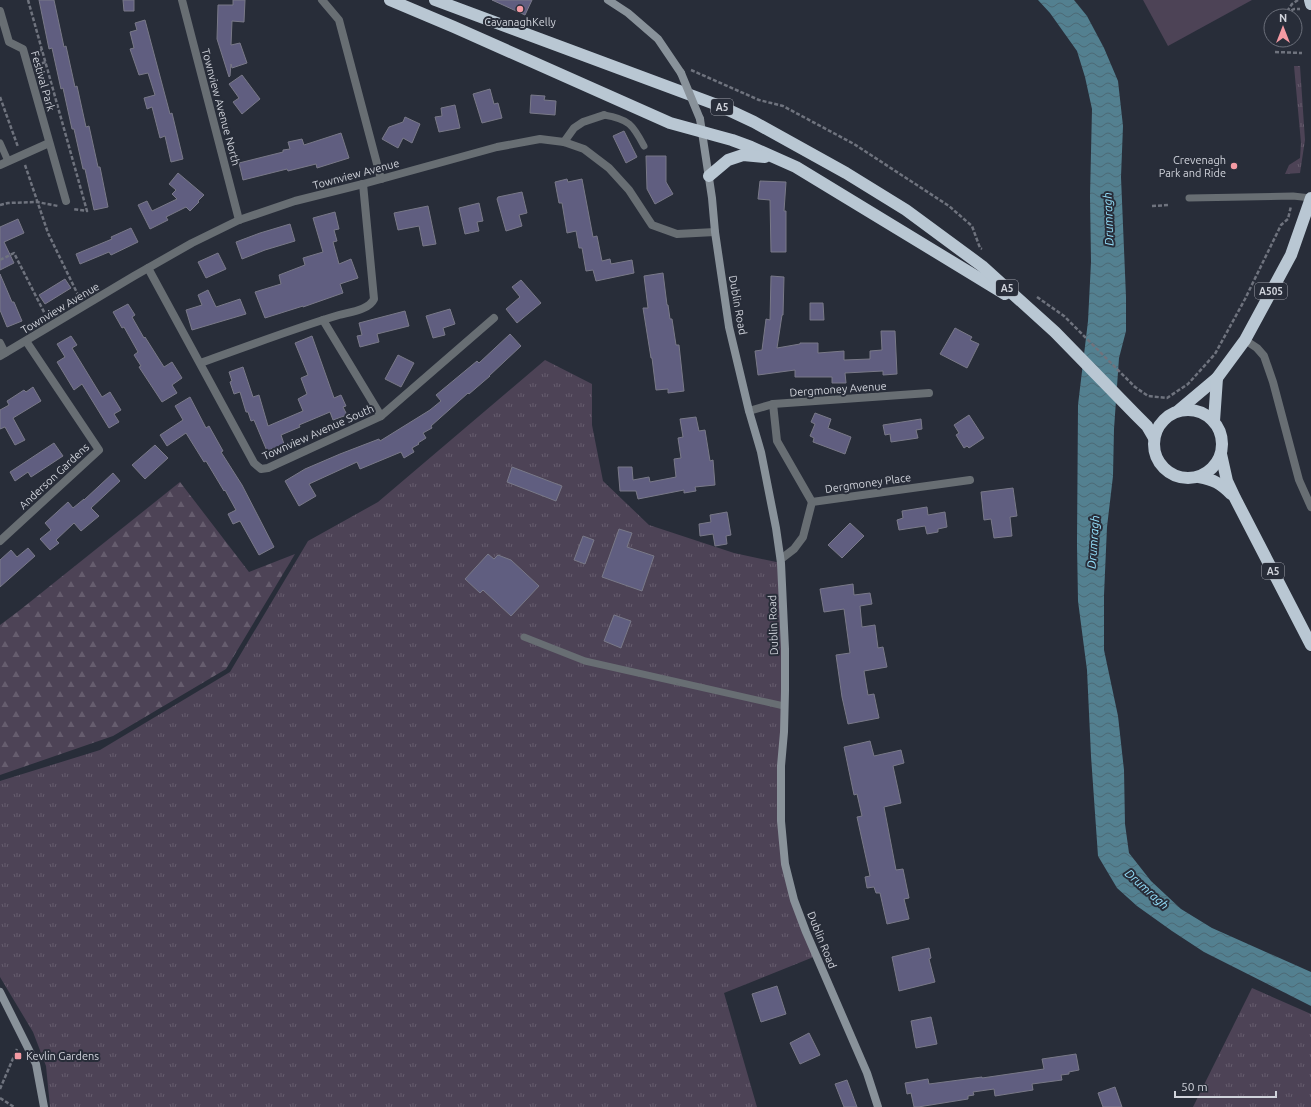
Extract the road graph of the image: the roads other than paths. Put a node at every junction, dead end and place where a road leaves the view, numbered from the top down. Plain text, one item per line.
1 (182, 0) edge
2 (322, 0) edge
3 (390, 0) edge
4 (435, 0) edge
5 (608, 0) edge
6 (1310, 0) edge
7 (1307, 7) edge
8 (0, 11) edge
9 (604, 115) joint
10 (703, 132) junction
11 (49, 142) junction
12 (564, 142) junction
13 (0, 143) edge
14 (644, 146) dead end
15 (774, 157) junction
16 (8, 161) junction
17 (0, 165) edge
18 (709, 176) junction
19 (381, 179) junction
20 (363, 184) junction
21 (1189, 198) dead end
22 (1311, 198) edge
23 (66, 201) dead end
24 (239, 220) junction
25 (715, 232) junction
26 (148, 268) junction
27 (1032, 310) junction
28 (494, 318) dead end
29 (323, 320) junction
30 (1245, 340) junction
31 (26, 341) junction
32 (0, 343) edge
33 (2, 355) edge
34 (200, 363) junction
35 (1217, 378) junction
36 (929, 393) dead end
37 (773, 404) junction
38 (1132, 410) junction
39 (1179, 410) junction
40 (749, 411) junction
41 (381, 416) junction
42 (1163, 420) junction
43 (1214, 422) junction
44 (1154, 438) junction
45 (1221, 454) junction
46 (1199, 477) junction
47 (970, 480) dead end
48 (1235, 498) junction
49 (812, 502) junction
50 (1311, 507) edge
51 (0, 541) edge
52 (781, 559) junction
53 (524, 637) dead end
54 (1311, 645) edge
55 (784, 706) junction
56 (0, 992) edge
57 (44, 1107) edge
58 (878, 1107) edge

1 - 24 street, Townview Avenue North
2 - 19 street
3 - 10 highway
4 - 27 highway, A5
5 - 10 street, Dublin Road, bridge
6 - 7 highway
8 - 11 street, Festival Park
9 - 12 street
9 - 14 lane
10 - 15 highway
10 - 18 street, Dublin Road
11 - 16 street
11 - 23 street, Festival Park
12 - 19 street, Townview Avenue
12 - 25 street, Townview Avenue
13 - 16 lane
15 - 18 highway
15 - 27 highway
16 - 17 street
18 - 25 street, Dublin Road
19 - 20 street, Townview Avenue
20 - 24 street, Townview Avenue
20 - 29 street
21 - 22 lane
22 - 30 highway, A505
24 - 26 street, Townview Avenue
25 - 40 street, Dublin Road
26 - 31 street, Townview Avenue
26 - 34 street, Townview Avenue South
27 - 38 highway, A5
28 - 41 street, Townview Avenue South
29 - 34 street
29 - 41 street
30 - 35 highway, A505
30 - 50 street
31 - 33 street, Townview Avenue
31 - 51 street, Anderson Gardens
32 - 33 street
34 - 41 street, Townview Avenue South
35 - 39 highway, A505
35 - 43 highway
36 - 37 street, Dergmoney Avenue
37 - 40 street, Dergmoney Avenue
37 - 49 street
38 - 42 highway
38 - 44 highway, A5
39 - 42 highway
39 - 43 highway
40 - 52 street, Dublin Road
42 - 44 highway
43 - 45 highway, A5
44 - 46 highway, A5
45 - 46 highway
45 - 48 highway, A5
46 - 48 highway, A5
47 - 49 street, Dergmoney Place
48 - 54 highway, A5
49 - 52 street, Dergmoney Place
52 - 55 street, Dublin Road
53 - 55 lane
55 - 58 street, Dublin Road
56 - 57 street

